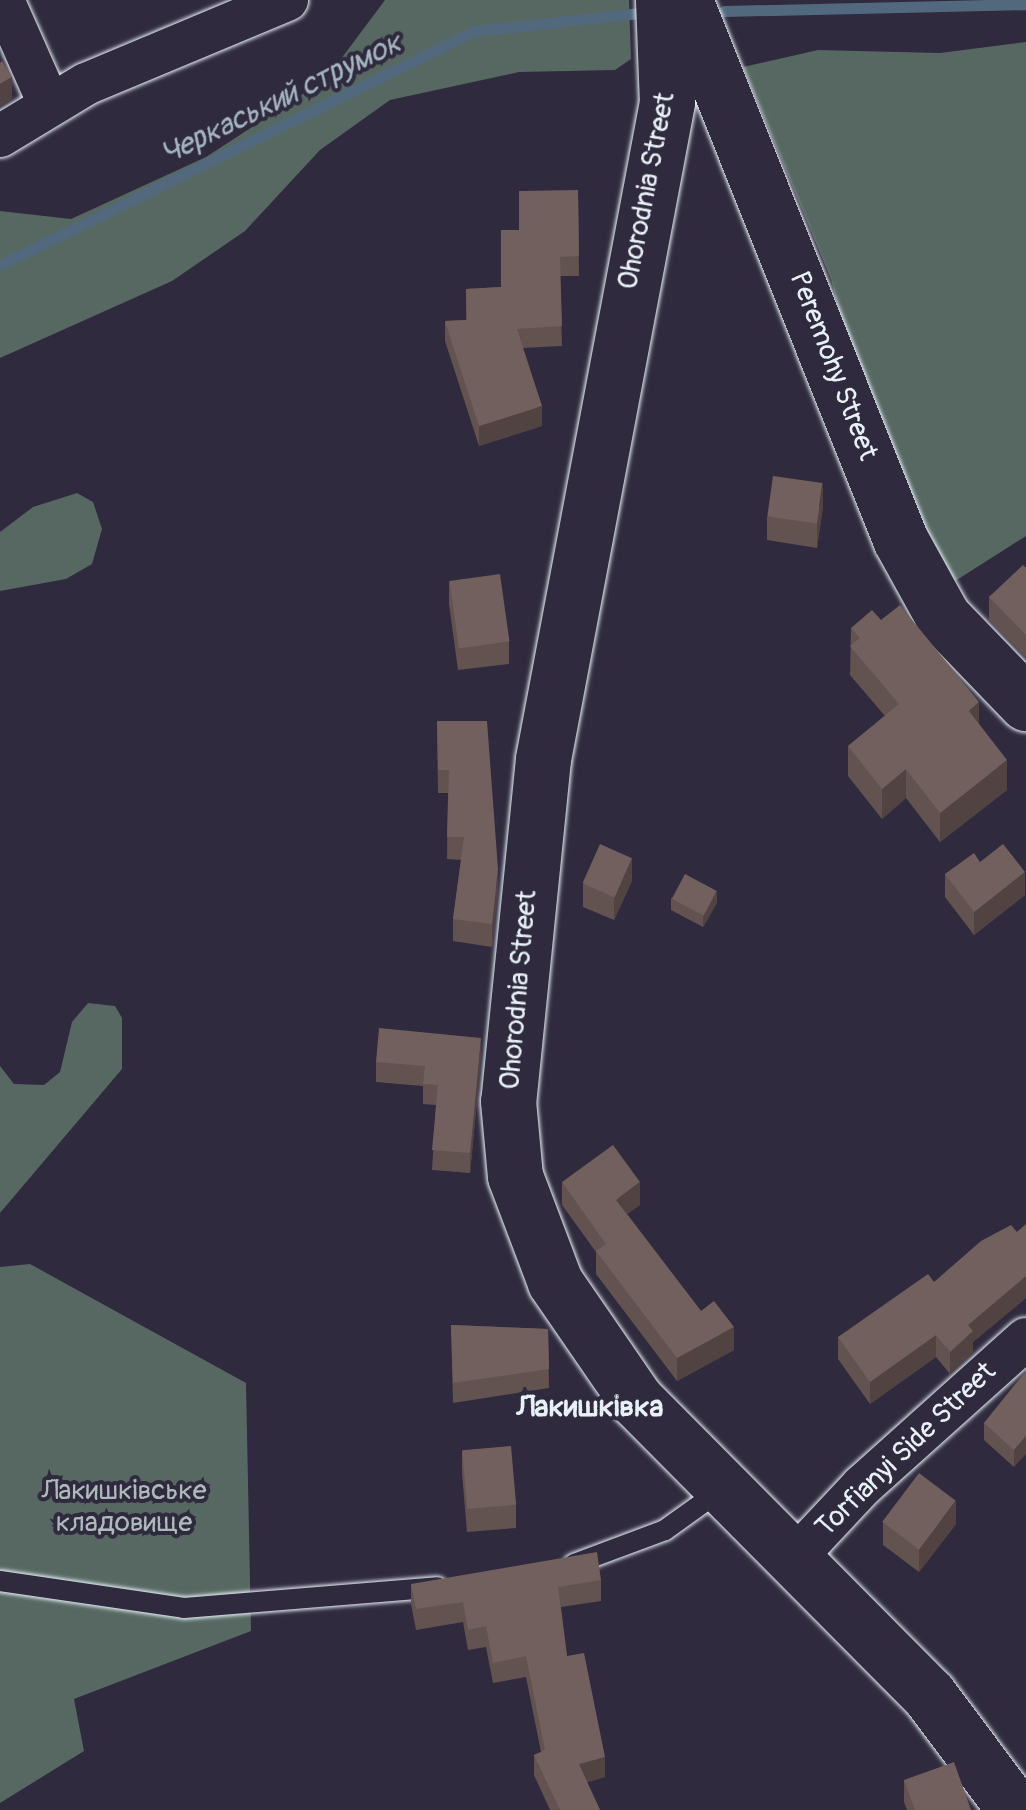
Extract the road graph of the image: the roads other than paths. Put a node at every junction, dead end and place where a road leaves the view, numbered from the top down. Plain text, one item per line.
1 (2, 0) edge
2 (288, 0) edge
3 (663, 0) edge
4 (685, 0) edge
5 (49, 104) junction
6 (0, 136) edge
7 (1026, 703) edge
8 (1026, 1339) edge
9 (718, 1492) junction
10 (790, 1564) junction
11 (548, 1569) edge
12 (0, 1581) edge
13 (461, 1584) edge
14 (1015, 1810) edge

1 - 5 street
2 - 5 street
3 - 9 street, Ohorodnia Street
4 - 7 street, Peremohy Street
5 - 6 street
8 - 10 street, Torfianyi Side Street
9 - 10 street, Ohorodnia Street
9 - 11 lane
10 - 14 street, Ohorodnia Street
12 - 13 lane

